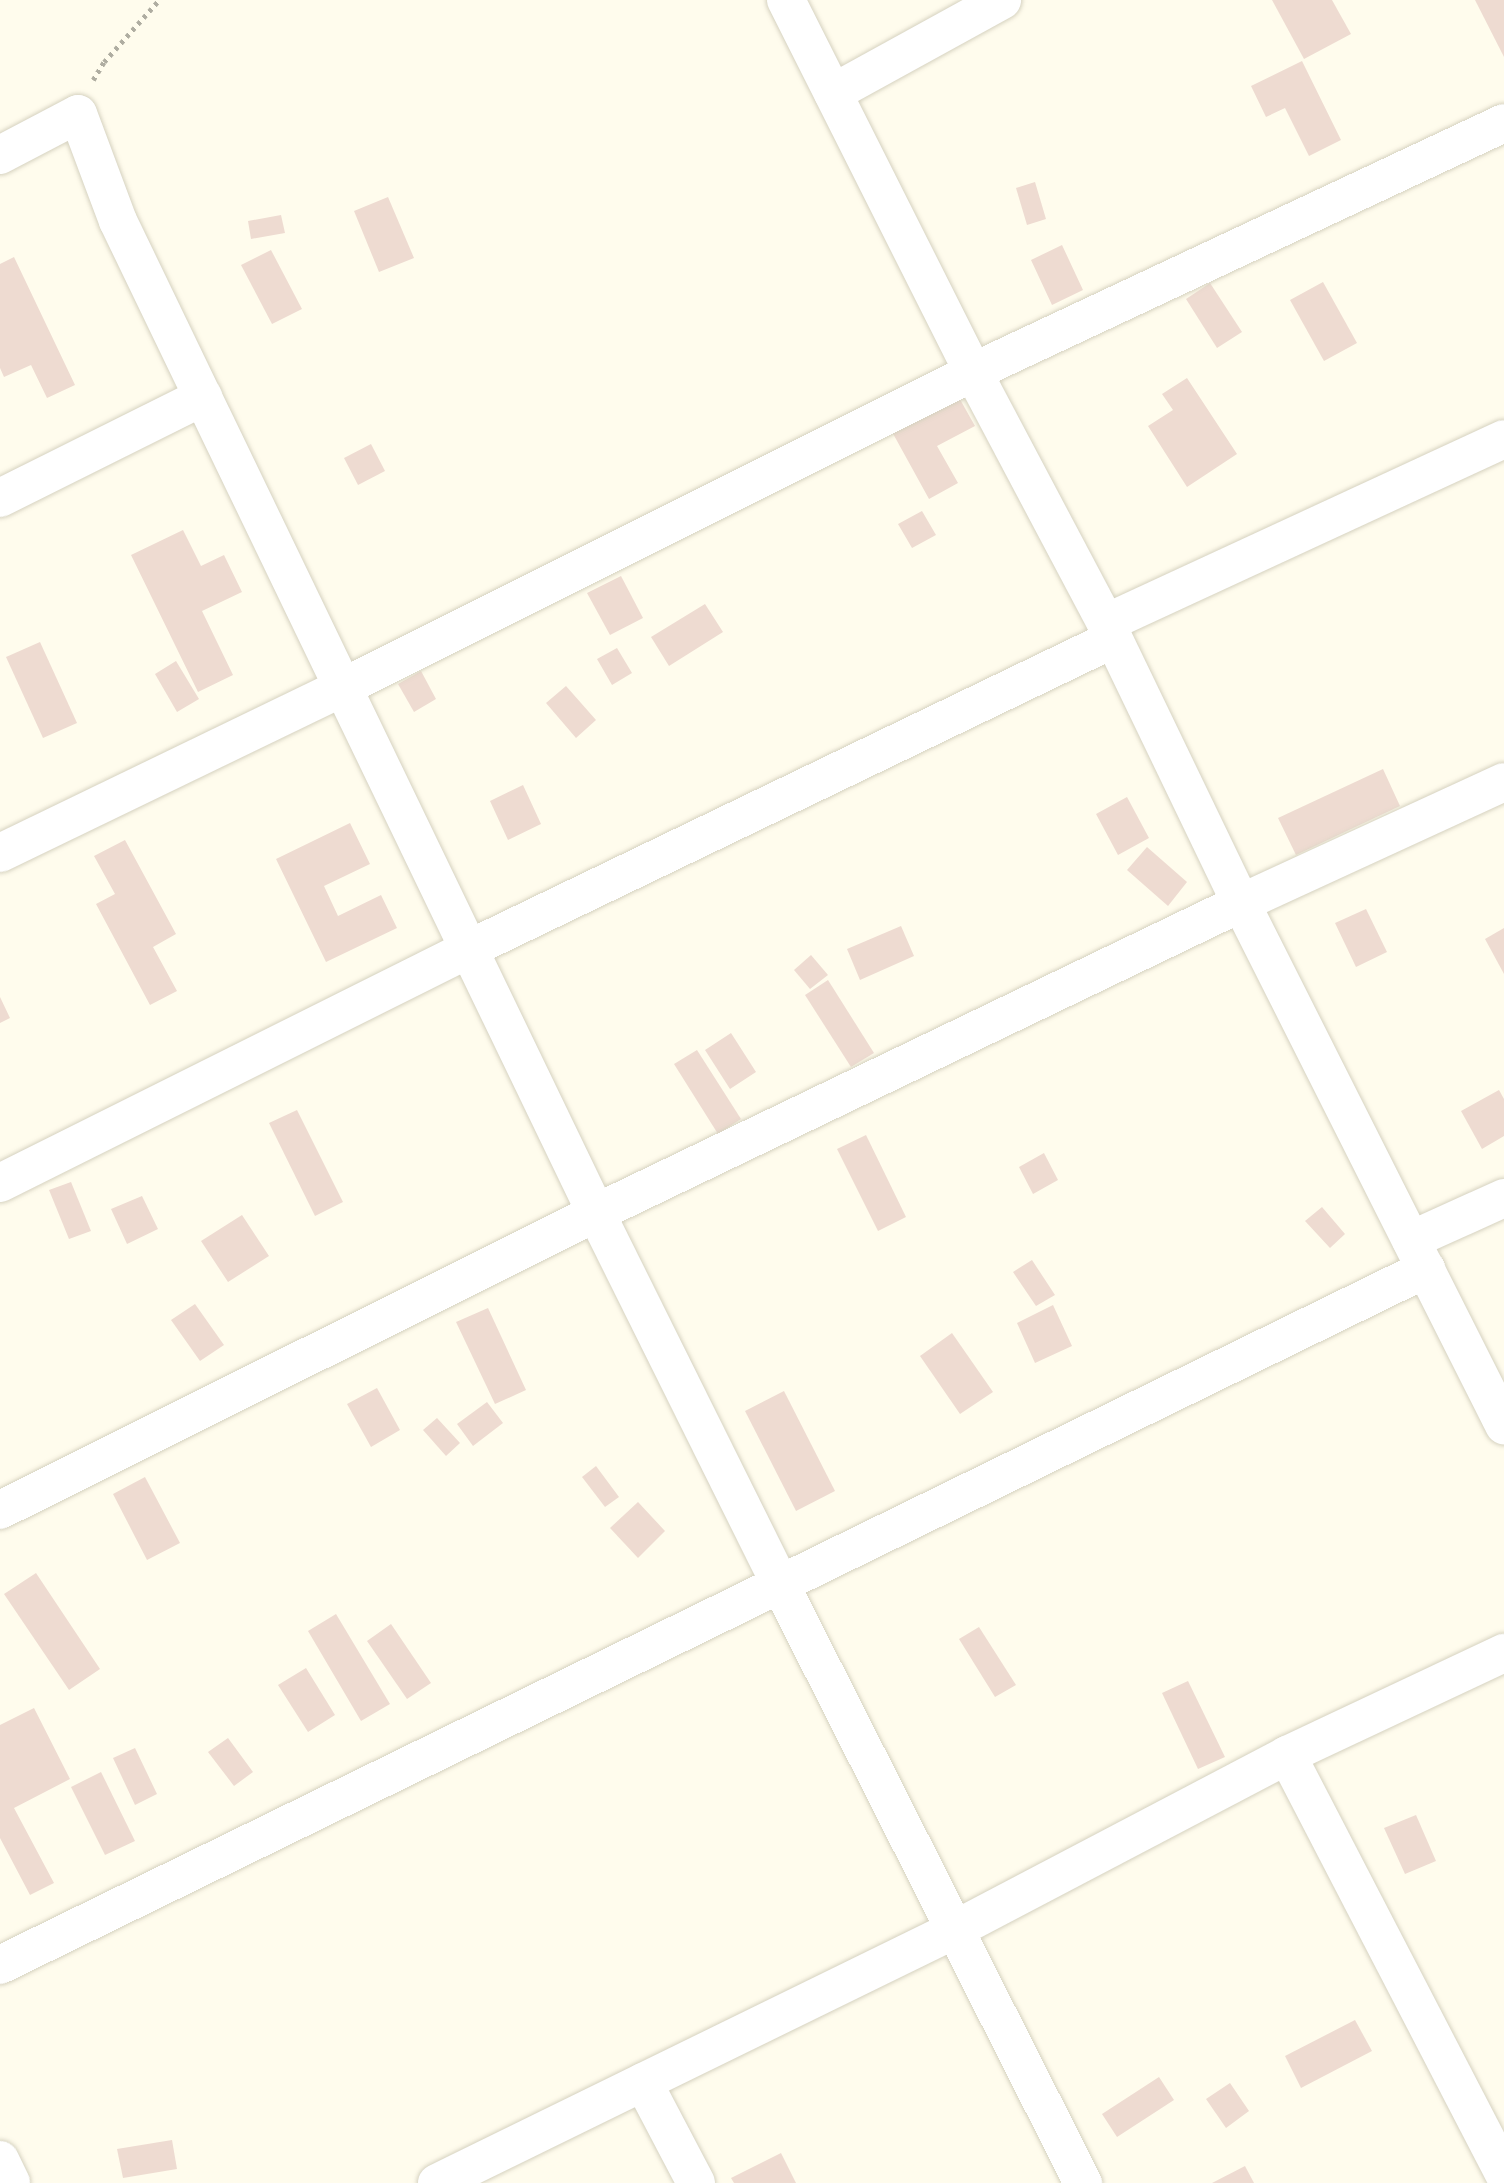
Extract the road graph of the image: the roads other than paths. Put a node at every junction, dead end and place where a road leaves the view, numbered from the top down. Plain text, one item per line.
1 (786, 0) edge
2 (1002, 0) edge
3 (833, 93) junction
4 (1504, 123) edge
5 (0, 155) edge
6 (974, 372) junction
7 (203, 397) junction
8 (1504, 439) edge
9 (0, 498) edge
10 (1110, 631) junction
11 (342, 688) junction
12 (1504, 782) edge
13 (0, 853) edge
14 (1241, 903) junction
15 (470, 949) junction
16 (0, 1184) edge
17 (1504, 1198) edge
18 (596, 1213) junction
19 (1418, 1255) junction
20 (1504, 1425) edge
21 (0, 1510) edge
22 (779, 1582) junction
23 (1504, 1653) edge
24 (1287, 1755) junction
25 (956, 1928) junction
26 (0, 1965) edge
27 (643, 2082) junction
28 (0, 2160) edge
29 (1504, 2174) edge
30 (11, 2183) edge
31 (437, 2183) edge
32 (695, 2183) edge
33 (1083, 2183) edge

1 - 3 street
2 - 3 street
3 - 6 street
4 - 6 street
5 - 7 street
6 - 10 street
6 - 11 street
7 - 9 street
7 - 11 street
8 - 10 street
10 - 14 street
10 - 15 street
11 - 13 street
11 - 15 street
12 - 14 street
14 - 18 street
14 - 19 street
15 - 16 street
15 - 18 street
17 - 19 street
18 - 21 street
18 - 22 street
19 - 20 street
19 - 22 street
22 - 25 street
22 - 26 street
23 - 24 street
24 - 25 street
24 - 29 street
25 - 27 street
25 - 33 street
27 - 31 street
27 - 32 street
28 - 30 street

